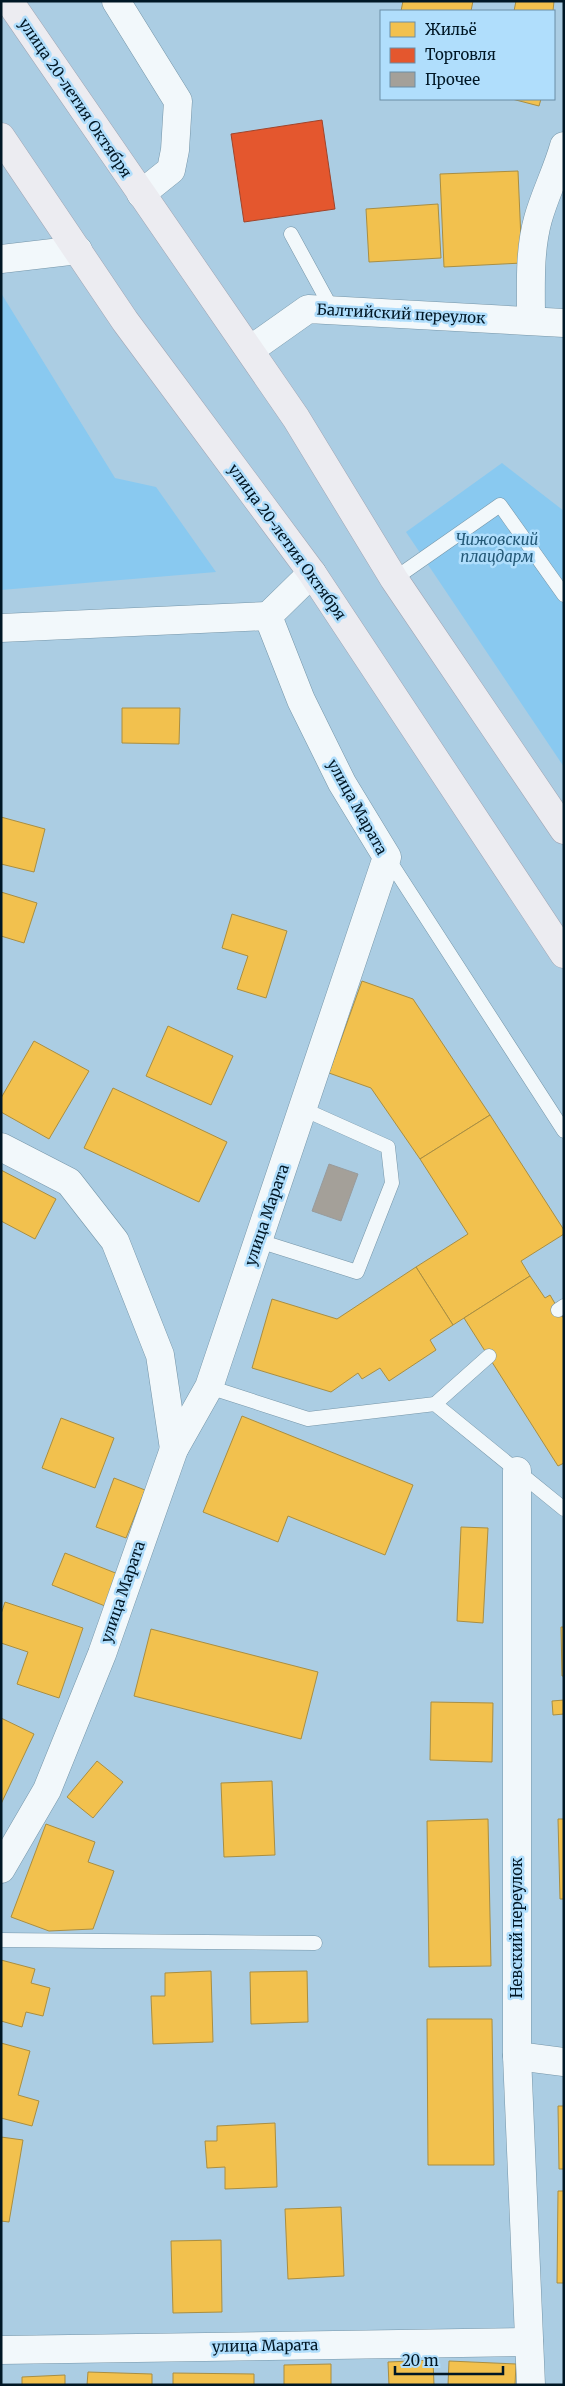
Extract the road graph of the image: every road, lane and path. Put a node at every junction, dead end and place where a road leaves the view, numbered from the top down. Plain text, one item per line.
1 (9, 1) edge
2 (116, 1) edge
3 (1, 137) edge
4 (564, 146) edge
5 (140, 194) junction
6 (291, 234) dead end
7 (78, 250) junction
8 (1, 260) edge
9 (333, 311) junction
10 (530, 320) junction
11 (564, 323) edge
12 (250, 350) junction
13 (312, 573) junction
14 (394, 578) junction
15 (564, 595) edge
16 (268, 616) junction
17 (1, 628) edge
18 (564, 830) edge
19 (387, 857) junction
20 (564, 954) edge
21 (303, 1109) junction
22 (564, 1131) edge
23 (1, 1147) edge
24 (259, 1241) junction
25 (489, 1356) dead end
26 (209, 1387) junction
27 (435, 1404) junction
28 (174, 1449) junction
29 (517, 1471) junction
30 (564, 1509) edge
31 (1, 1869) edge
32 (1, 1940) edge
33 (315, 1943) dead end
34 (517, 2056) junction
35 (564, 2062) edge
36 (529, 2342) junction
37 (1, 2350) edge
38 (531, 2385) edge

1 - 5 main road, улица 20-летия Октября
2 - 5 street, улица 20-летия Октября
3 - 7 main road, улица 20-летия Октября
4 - 10 street
5 - 12 main road, улица 20-летия Октября
6 - 9 lane
7 - 8 street
7 - 13 main road, улица 20-летия Октября
9 - 10 street, Балтийский переулок
9 - 12 street, Балтийский переулок
10 - 11 street, Балтийский переулок
12 - 14 main road, улица 20-летия Октября
13 - 16 street
13 - 20 main road, улица 20-летия Октября
14 - 15 lane
14 - 18 main road, улица 20-летия Октября
16 - 17 street
16 - 19 street, улица Марата
19 - 21 street, улица Марата
19 - 22 lane
21 - 24 street, улица Марата
21 - 24 lane
23 - 28 street
24 - 26 street, улица Марата
25 - 27 lane
26 - 27 lane
26 - 28 street, улица Марата
27 - 29 lane
28 - 31 street, улица Марата
29 - 30 lane
29 - 34 street, Невский переулок
32 - 33 lane
34 - 35 street
34 - 36 street, Невский переулок
36 - 37 street, улица Марата
36 - 38 street, Невский переулок

